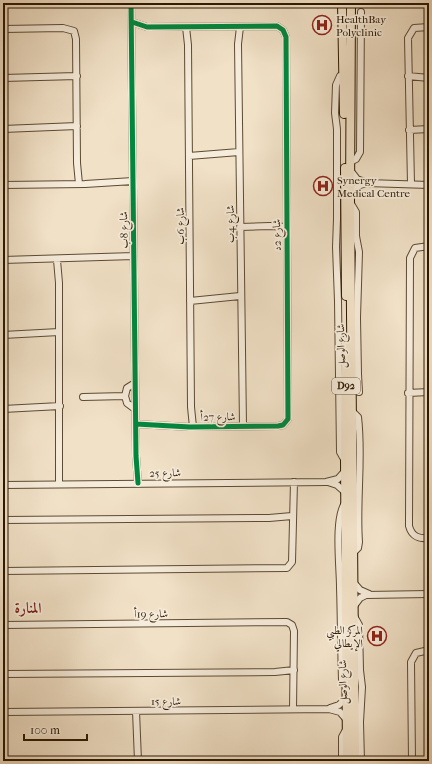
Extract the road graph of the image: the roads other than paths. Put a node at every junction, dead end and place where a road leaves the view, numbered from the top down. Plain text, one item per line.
1 (131, 3) edge
2 (346, 3) edge
3 (351, 3) edge
4 (354, 3) edge
5 (341, 6) edge
6 (361, 12) dead end
7 (351, 18) junction
8 (132, 22) junction
9 (147, 26) junction
10 (188, 27) junction
11 (238, 27) junction
12 (429, 27) edge
13 (3, 29) edge
14 (132, 32) junction
15 (349, 46) junction
16 (77, 77) junction
17 (347, 77) junction
18 (3, 78) edge
19 (408, 78) junction
20 (427, 78) edge
21 (360, 83) junction
22 (77, 128) junction
23 (409, 128) junction
24 (427, 128) edge
25 (3, 129) edge
26 (189, 154) junction
27 (239, 154) junction
28 (350, 166) junction
29 (133, 183) junction
30 (368, 183) junction
31 (78, 184) junction
32 (409, 184) junction
33 (429, 184) edge
34 (3, 185) edge
35 (350, 192) junction
36 (287, 225) junction
37 (240, 226) junction
38 (429, 246) edge
39 (134, 258) junction
40 (3, 260) edge
41 (59, 260) junction
42 (240, 298) junction
43 (190, 299) junction
44 (59, 334) junction
45 (3, 335) edge
46 (355, 377) junction
47 (135, 383) junction
48 (408, 391) junction
49 (359, 392) dead end
50 (428, 392) edge
51 (125, 396) junction
52 (83, 397) dead end
53 (60, 408) junction
54 (3, 409) edge
55 (136, 409) junction
56 (241, 426) junction
57 (278, 426) joint
58 (136, 427) junction
59 (192, 427) junction
60 (345, 471) junction
61 (292, 482) junction
62 (326, 482) junction
63 (136, 483) junction
64 (3, 484) edge
65 (61, 484) junction
66 (345, 492) junction
67 (292, 518) junction
68 (3, 520) edge
69 (429, 538) edge
70 (3, 571) edge
71 (353, 582) junction
72 (429, 594) edge
73 (373, 595) junction
74 (354, 606) junction
75 (354, 616) junction
76 (3, 625) edge
77 (429, 650) edge
78 (3, 674) edge
79 (294, 674) junction
80 (347, 693) junction
81 (295, 709) junction
82 (329, 709) junction
83 (138, 711) junction
84 (3, 712) edge
85 (347, 724) junction
86 (138, 761) edge
87 (342, 761) edge
88 (347, 761) edge
89 (355, 761) edge
90 (361, 761) edge
91 (412, 761) edge

1 - 8 street, شارع 8ب
2 - 15 main road
3 - 7 main road, شارع الوصل / D92
4 - 7 main road
5 - 17 main road, شارع الوصل / D92
6 - 21 street
7 - 15 main road, شارع الوصل / D92
8 - 9 street
8 - 14 street, شارع 8ب
9 - 10 street
9 - 14 street
10 - 11 street
10 - 26 street, شارع 6ب
11 - 27 street, شارع 4ب
11 - 36 street, شارع 2د
12 - 19 street
13 - 16 street
14 - 29 street, شارع 8ب
15 - 17 main road, شارع الوصل / D92
16 - 18 street
16 - 22 street
17 - 21 street
17 - 28 main road, شارع الوصل / D92
17 - 60 main road, شارع الوصل / D92
19 - 20 street
19 - 23 street
21 - 28 street
22 - 25 street
22 - 31 street
23 - 24 street
23 - 32 street
26 - 27 street
26 - 43 street, شارع 6ب
27 - 37 street, شارع 4ب
28 - 30 street
28 - 35 main road, شارع الوصل / D92
29 - 31 street
29 - 39 street, شارع 8ب
30 - 32 street
30 - 35 street
31 - 34 street
32 - 33 street
35 - 46 main road, شارع الوصل / D92
36 - 37 street
36 - 57 street, شارع 2د
37 - 42 street, شارع 4ب
38 - 48 street
39 - 41 street
39 - 47 street, شارع 8ب
40 - 41 street
41 - 44 street
42 - 43 street
42 - 56 street, شارع 4ب
43 - 59 street, شارع 6ب
44 - 45 street
44 - 53 street
46 - 49 street
46 - 71 main road, شارع الوصل / D92
47 - 51 street
47 - 55 street, شارع 8ب
48 - 50 street
48 - 69 street
51 - 52 street
51 - 55 street
53 - 54 street
53 - 65 street
55 - 58 street, شارع 8ب
56 - 57 street, شارع 27أ
56 - 59 street, شارع 27أ
58 - 59 street, شارع 27أ
58 - 63 street, شارع 8ب
60 - 62 street, شارع 25
60 - 66 main road, شارع الوصل / D92
61 - 62 street, شارع 25
61 - 63 street, شارع 25
61 - 67 street
62 - 66 street, شارع 25
63 - 65 street, شارع 25
64 - 65 street, شارع 25
66 - 80 main road, شارع الوصل / D92
67 - 68 street
67 - 70 street
71 - 73 street
71 - 74 main road, شارع الوصل / D92
72 - 73 street
73 - 74 street
74 - 75 main road, شارع الوصل / D92
75 - 89 main road, شارع الوصل / D92
75 - 90 street
76 - 79 street, شارع 19أ
77 - 91 street
78 - 79 street
79 - 81 street
80 - 82 street
80 - 85 main road, شارع الوصل / D92
81 - 82 street, شارع 15
81 - 83 street, شارع 15
82 - 85 street, شارع 15
83 - 84 street, شارع 15
83 - 86 street
85 - 87 street
85 - 88 main road, شارع الوصل / D92

